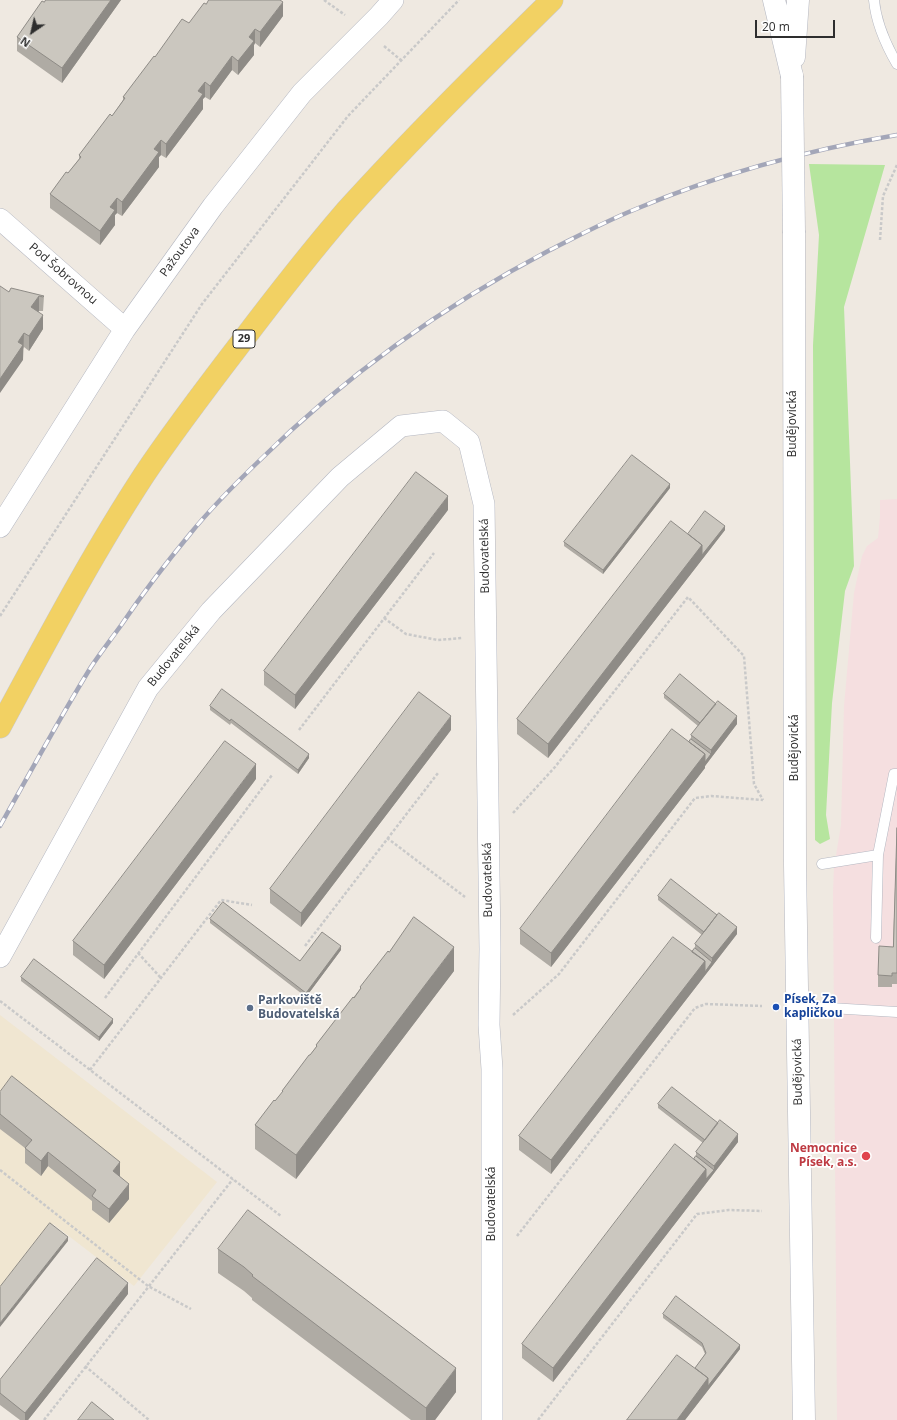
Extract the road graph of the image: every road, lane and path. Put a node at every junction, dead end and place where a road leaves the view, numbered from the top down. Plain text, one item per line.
1 (392, 0) edge
2 (458, 0) edge
3 (552, 0) edge
4 (774, 0) edge
5 (798, 0) edge
6 (874, 0) edge
7 (897, 64) edge
8 (792, 76) junction
9 (897, 165) edge
10 (0, 219) edge
11 (880, 240) dead end
12 (125, 329) junction
13 (0, 527) edge
14 (434, 553) dead end
15 (0, 616) edge
16 (384, 618) junction
17 (486, 636) junction
18 (0, 727) edge
19 (298, 730) dead end
20 (438, 773) dead end
21 (897, 774) edge
22 (272, 775) dead end
23 (488, 830) junction
24 (388, 838) junction
25 (878, 855) junction
26 (822, 864) dead end
27 (469, 900) dead end
28 (252, 905) dead end
29 (876, 938) dead end
30 (305, 946) dead end
31 (138, 953) junction
32 (0, 958) edge
33 (161, 978) junction
34 (105, 998) dead end
35 (0, 1001) edge
36 (762, 1006) dead end
37 (797, 1006) junction
38 (897, 1012) edge
39 (489, 1026) junction
40 (90, 1070) junction
41 (0, 1170) edge
42 (233, 1179) junction
43 (762, 1211) dead end
44 (281, 1216) dead end
45 (515, 1238) dead end
46 (148, 1286) junction
47 (191, 1309) dead end
48 (85, 1366) junction
49 (44, 1420) edge
50 (149, 1420) edge
51 (492, 1420) edge
52 (538, 1420) edge
53 (804, 1420) edge

1 - 12 street, Pažoutova
2 - 15 path
3 - 18 main road, 29
4 - 8 street, Budějovická
5 - 8 street, Budějovická
6 - 7 lane
8 - 37 street, Budějovická, bridge
9 - 11 path
10 - 12 street, Pod Šobrovnou
12 - 13 street, Pažoutova
14 - 16 path
16 - 17 path
16 - 19 path
17 - 23 street, Budovatelská
17 - 32 street, Budovatelská
20 - 24 path
21 - 25 lane
22 - 31 path
23 - 39 street, Budovatelská
23 - 39 path
24 - 27 path
24 - 30 path
25 - 26 lane
25 - 29 lane
28 - 33 path
31 - 33 path
31 - 34 path
33 - 40 path
35 - 40 path
36 - 45 path
37 - 38 lane
37 - 53 street, Budějovická
39 - 51 street, Budovatelská
40 - 42 path
41 - 46 path
42 - 44 path
42 - 46 path
43 - 52 path
46 - 47 path
46 - 48 path
48 - 49 path
48 - 50 path

